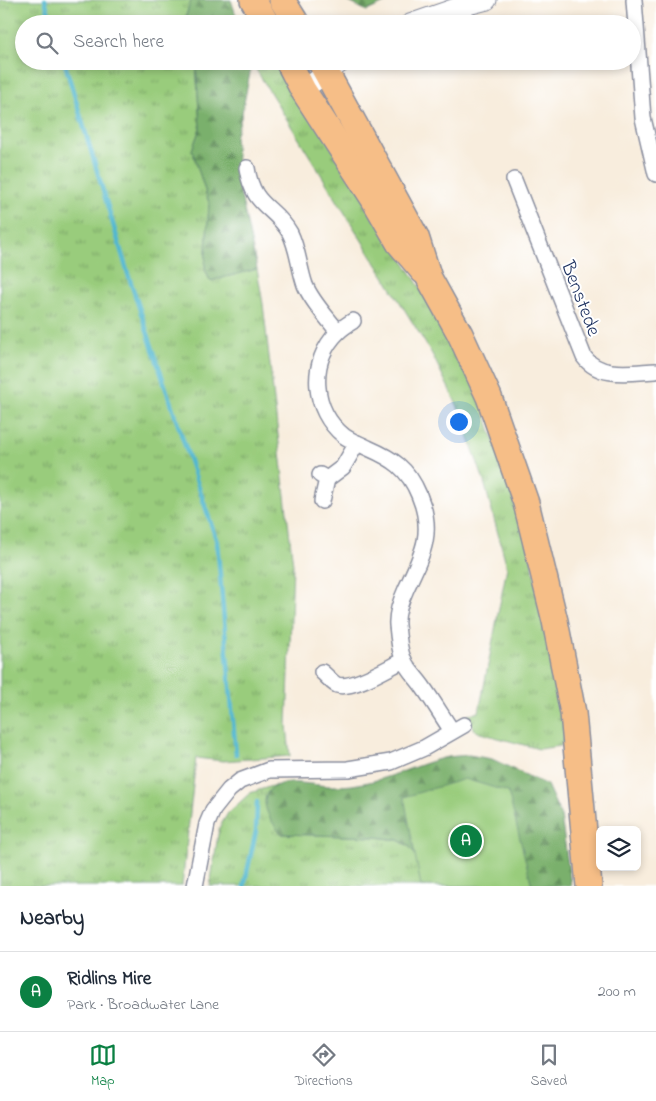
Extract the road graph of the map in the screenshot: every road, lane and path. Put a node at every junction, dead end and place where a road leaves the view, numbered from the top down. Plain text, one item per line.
1 (253, 0) edge
2 (282, 0) edge
3 (487, 0) edge
4 (634, 0) edge
5 (262, 15) edge
6 (291, 15) edge
7 (436, 15) edge
8 (635, 15) edge
9 (293, 70) edge
10 (325, 70) edge
11 (332, 70) edge
12 (639, 70) edge
13 (304, 90) junction
14 (653, 152) edge
15 (247, 168) dead end
16 (656, 174) edge
17 (514, 180) dead end
18 (429, 278) junction
19 (353, 321) dead end
20 (338, 332) junction
21 (656, 371) edge
22 (357, 443) junction
23 (322, 501) dead end
24 (404, 660) junction
25 (322, 672) dead end
26 (194, 886) edge
27 (589, 886) edge

1 - 5 highway
2 - 6 highway
3 - 7 street
4 - 8 street
9 - 13 highway
10 - 13 street
11 - 18 highway
12 - 14 street
13 - 18 highway
14 - 16 street
15 - 20 street
17 - 21 street, Benstede
18 - 27 highway
19 - 20 street
20 - 22 street
22 - 23 street
22 - 24 street
24 - 25 street
24 - 26 street

